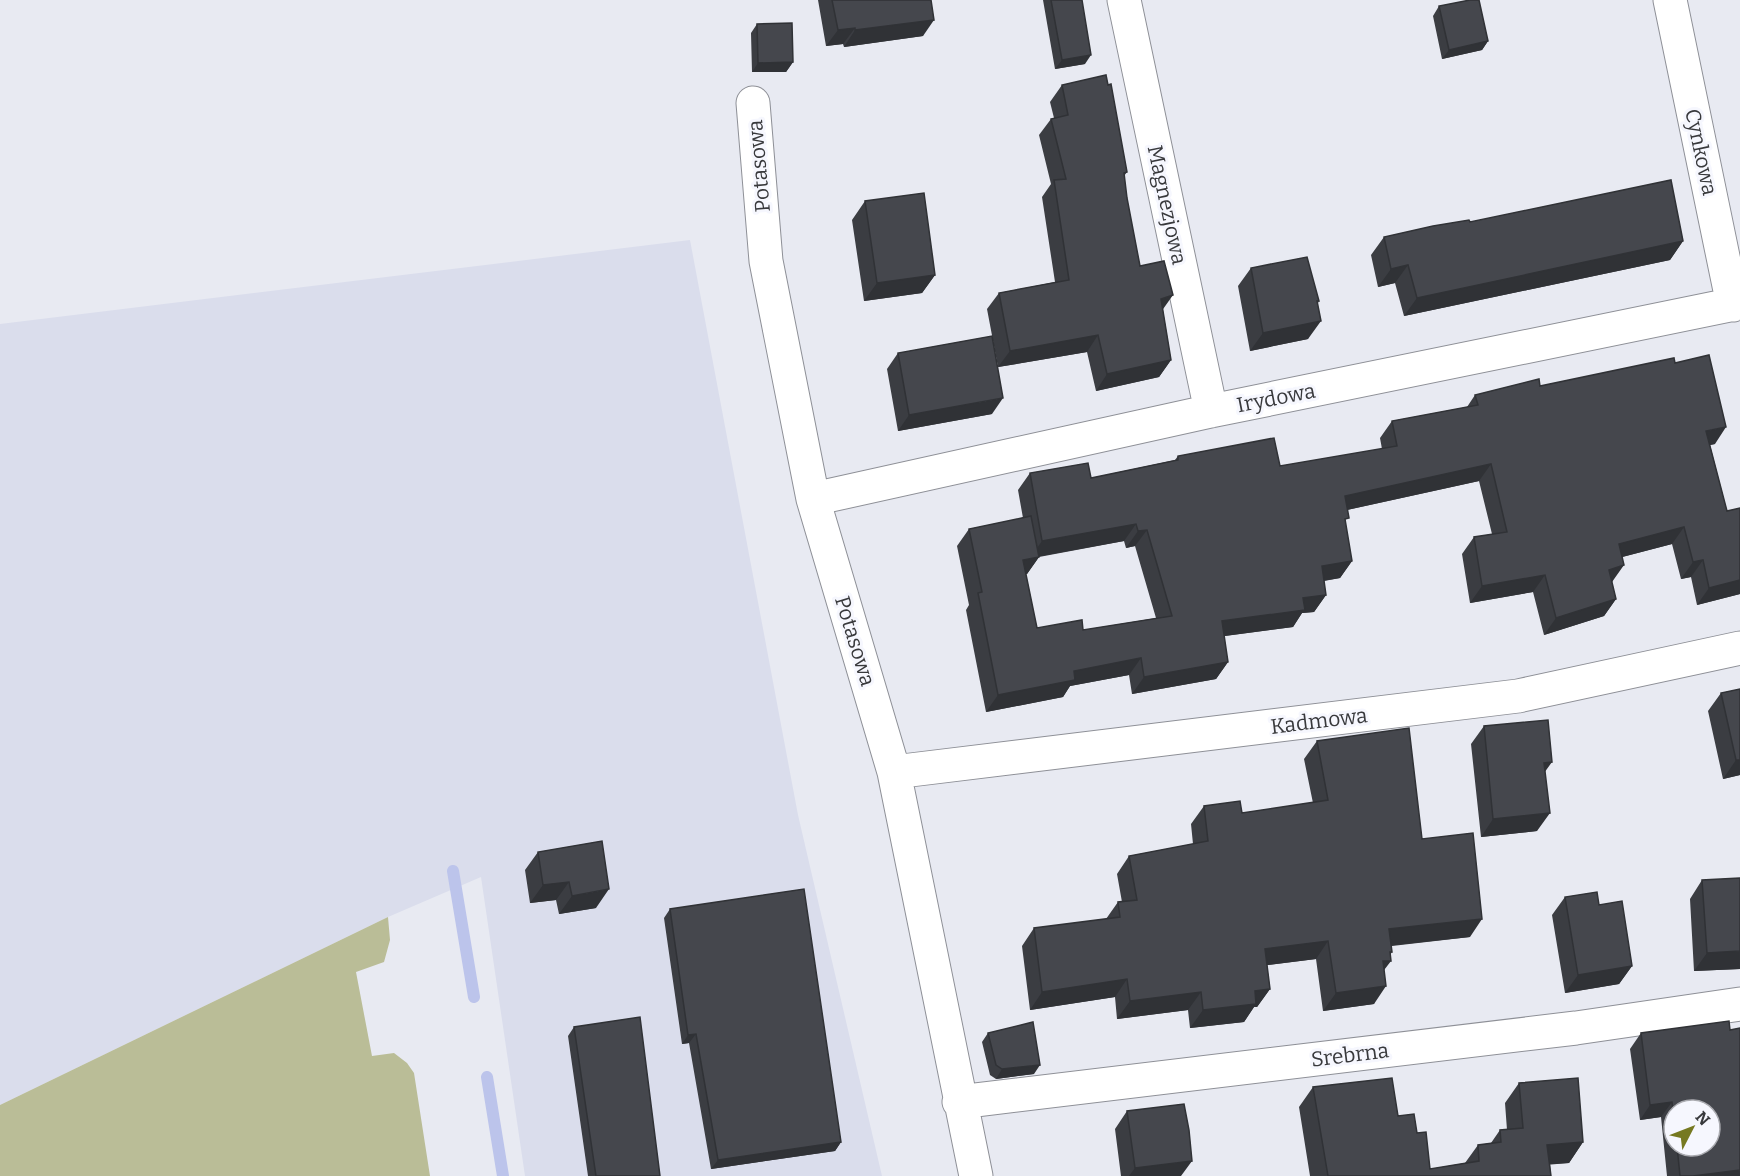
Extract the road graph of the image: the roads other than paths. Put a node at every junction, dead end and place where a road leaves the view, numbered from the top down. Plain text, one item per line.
1 (1124, 0) edge
2 (1670, 0) edge
3 (753, 104) dead end
4 (1736, 304) edge
5 (1210, 411) junction
6 (813, 499) junction
7 (1740, 648) edge
8 (894, 772) junction
9 (1740, 1004) edge
10 (959, 1102) junction
11 (976, 1176) edge

1 - 5 street, Magnezjowa
2 - 4 street, Cynkowa
3 - 6 street, Potasowa
4 - 5 street, Irydowa
5 - 6 street, Irydowa
6 - 8 street, Potasowa
7 - 8 street, Kadmowa
8 - 10 street, Potasowa
9 - 10 street, Srebrna
10 - 11 street, Potasowa

